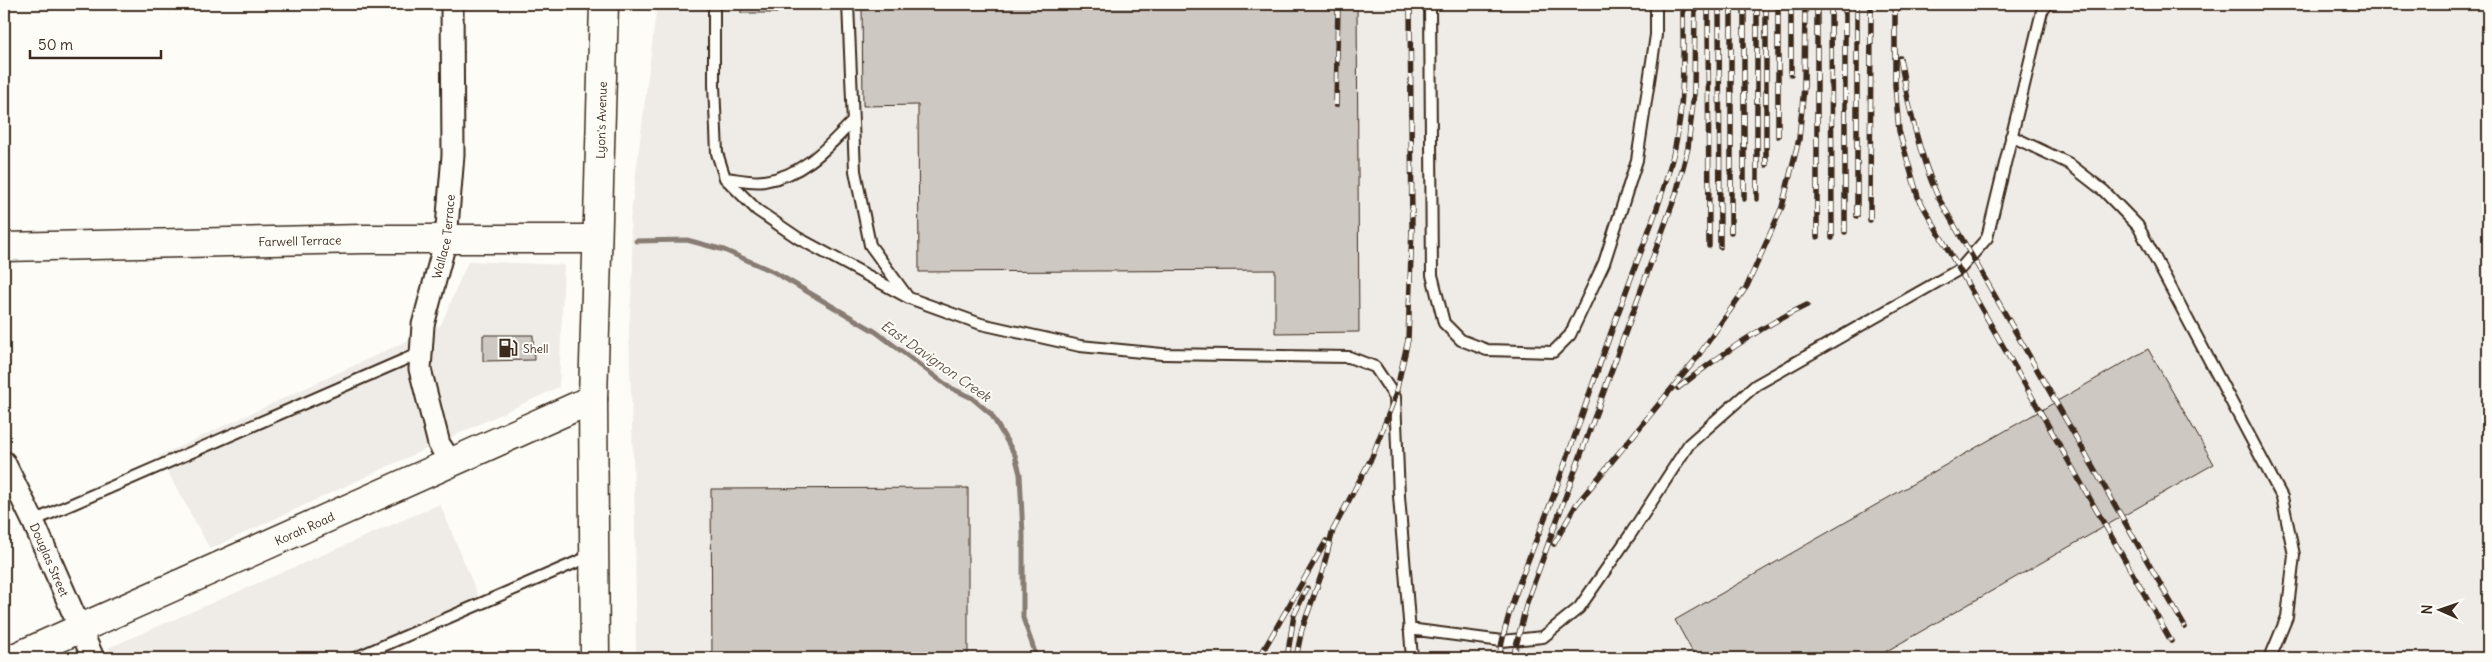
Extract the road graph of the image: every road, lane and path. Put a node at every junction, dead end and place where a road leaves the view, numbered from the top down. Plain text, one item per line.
1 (452, 4) edge
2 (604, 4) edge
3 (714, 4) edge
4 (848, 4) edge
5 (1430, 4) edge
6 (1656, 4) edge
7 (2048, 4) edge
8 (852, 122) junction
9 (2011, 136) junction
10 (725, 178) junction
11 (446, 239) junction
12 (597, 239) junction
13 (4, 247) edge
14 (909, 298) junction
15 (422, 352) junction
16 (593, 399) junction
17 (4, 462) edge
18 (451, 462) junction
19 (33, 520) junction
20 (594, 554) junction
21 (1409, 629) junction
22 (80, 630) junction
23 (14, 658) edge
24 (93, 658) edge
25 (355, 658) edge
26 (595, 658) edge
27 (1412, 658) edge
28 (2270, 658) edge

1 - 11 street, Wallace Terrace
2 - 12 street, Lyon's Avenue
3 - 10 lane
4 - 8 lane
5 - 6 lane
7 - 9 lane
8 - 10 lane
8 - 14 lane
9 - 21 lane
9 - 28 lane
10 - 14 lane
11 - 12 street, Farwell Terrace
11 - 13 street, Farwell Terrace
11 - 15 street, Wallace Terrace
12 - 16 street
14 - 21 lane
15 - 18 street, Wallace Terrace
15 - 19 lane
16 - 18 street, Korah Road
16 - 20 street
17 - 19 street, Douglas Street
18 - 22 street, Korah Road
19 - 22 street, Douglas Street
20 - 25 lane
20 - 26 street
21 - 27 lane
22 - 23 street, Korah Road
22 - 24 street, Douglas Street

